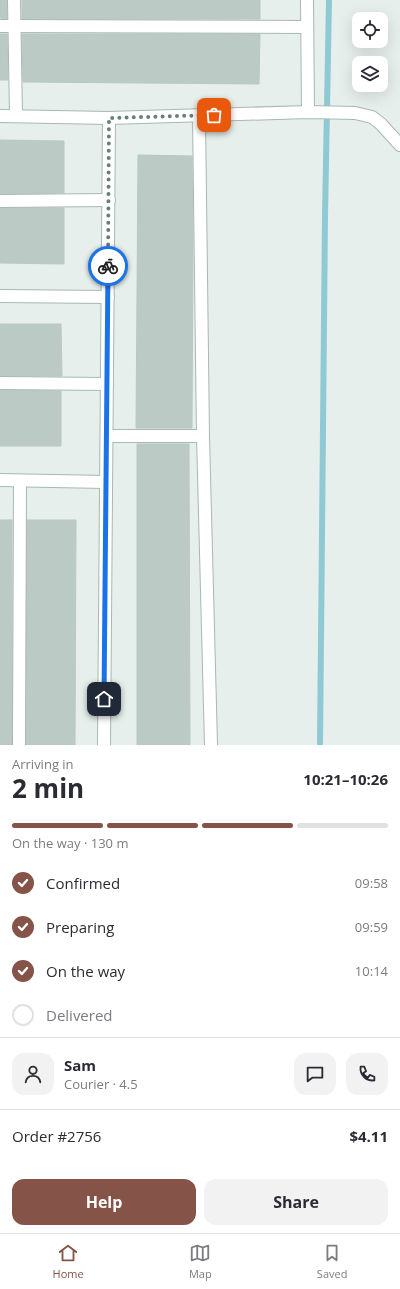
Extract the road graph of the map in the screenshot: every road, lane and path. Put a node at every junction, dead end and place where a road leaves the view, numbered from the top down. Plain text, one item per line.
1 (14, 0) edge
2 (307, 0) edge
3 (0, 26) edge
4 (15, 26) junction
5 (307, 27) junction
6 (308, 112) junction
7 (0, 116) edge
8 (16, 116) junction
9 (199, 116) junction
10 (109, 118) junction
11 (400, 145) edge
12 (108, 200) junction
13 (0, 201) edge
14 (0, 296) edge
15 (108, 297) junction
16 (0, 383) edge
17 (107, 384) junction
18 (106, 436) junction
19 (203, 436) junction
20 (0, 480) edge
21 (20, 481) junction
22 (106, 482) junction
23 (19, 745) edge
24 (104, 745) edge
25 (211, 745) edge

1 - 4 street
2 - 5 street
3 - 4 street
4 - 5 street
4 - 8 street
5 - 6 street
6 - 9 street
6 - 11 street
7 - 8 street
8 - 10 street
9 - 10 street
9 - 19 street
10 - 12 street
12 - 13 street
12 - 15 street
14 - 15 street
15 - 17 street
16 - 17 street
17 - 18 street
18 - 19 street
18 - 22 street
19 - 25 street
20 - 21 street
21 - 22 street
21 - 23 street
22 - 24 street

